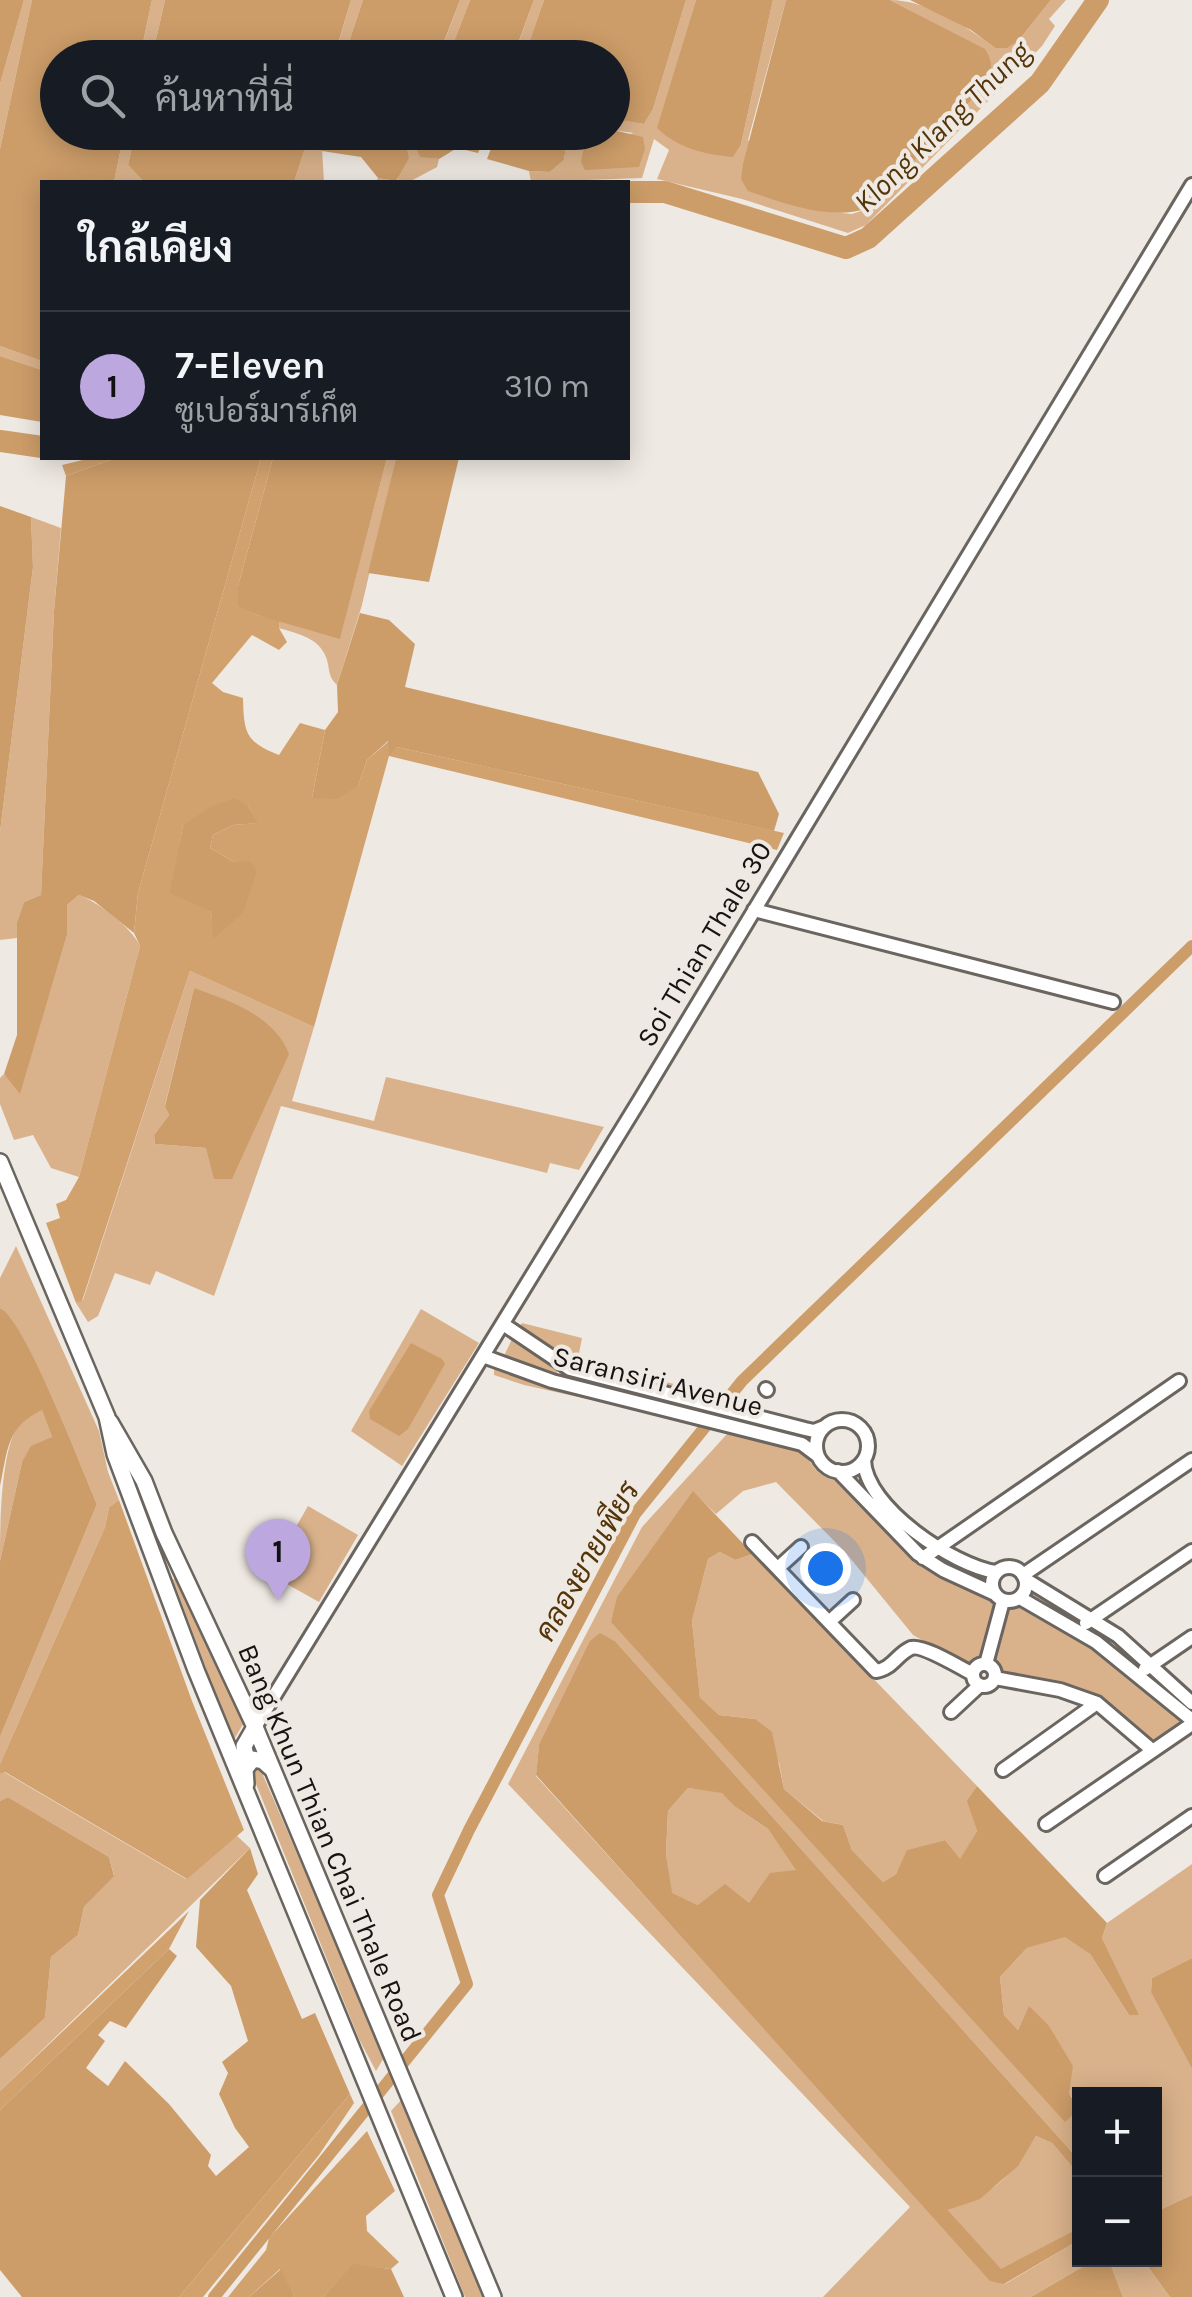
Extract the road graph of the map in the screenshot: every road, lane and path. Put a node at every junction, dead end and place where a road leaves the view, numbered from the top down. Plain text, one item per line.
1 (1192, 185) edge
2 (754, 910) junction
3 (1112, 1002) dead end
4 (1, 1166) edge
5 (502, 1324) junction
6 (483, 1356) junction
7 (560, 1363) junction
8 (1178, 1381) dead end
9 (558, 1382) junction
10 (647, 1388) junction
11 (643, 1404) junction
12 (106, 1417) junction
13 (824, 1427) junction
14 (818, 1456) junction
15 (864, 1460) junction
16 (1192, 1460) edge
17 (838, 1471) junction
18 (752, 1542) dead end
19 (801, 1547) dead end
20 (936, 1548) junction
21 (1192, 1551) edge
22 (924, 1558) junction
23 (778, 1568) junction
24 (996, 1572) junction
25 (1024, 1577) junction
26 (998, 1597) junction
27 (1020, 1598) junction
28 (853, 1600) dead end
29 (1091, 1620) junction
30 (829, 1622) junction
31 (1076, 1630) junction
32 (1192, 1638) edge
33 (986, 1664) junction
34 (1151, 1665) junction
35 (1138, 1674) junction
36 (995, 1678) junction
37 (976, 1680) junction
38 (1096, 1703) junction
39 (1192, 1703) edge
40 (951, 1712) dead end
41 (1192, 1722) edge
42 (255, 1727) junction
43 (1152, 1750) junction
44 (247, 1762) junction
45 (1003, 1770) dead end
46 (274, 1771) junction
47 (247, 1793) junction
48 (1192, 1816) edge
49 (1046, 1824) dead end
50 (1105, 1876) dead end
51 (454, 2297) edge
52 (493, 2297) edge

1 - 2 street, Soi Thian Thale 30
2 - 3 street
2 - 5 street, Soi Thian Thale 30
4 - 12 main road, Bang Khun Thian Chai Thale Road
5 - 6 street, Soi Thian Thale 30
5 - 7 street, Saransiri Avenue
6 - 9 street, Saransiri Avenue
6 - 42 street, Soi Thian Thale 30
7 - 9 street
7 - 10 street, Saransiri Avenue
8 - 20 street
9 - 11 street, Saransiri Avenue
10 - 11 street
10 - 13 street, Saransiri Avenue
11 - 14 street, Saransiri Avenue
12 - 42 main road, Bang Khun Thian Chai Thale Road
12 - 47 main road, Bang Khun Thian Chai Thale Road
13 - 14 street
13 - 15 street
14 - 17 street
15 - 17 street
15 - 20 street
16 - 25 street
17 - 22 street
18 - 23 street
19 - 23 street
20 - 22 street
20 - 24 street
21 - 29 street
22 - 26 street
23 - 30 street
24 - 25 street
24 - 26 street
25 - 27 street
25 - 29 street
26 - 27 street
26 - 33 street
27 - 31 street
28 - 30 street
29 - 31 street
29 - 34 street
30 - 37 street
31 - 35 street
32 - 34 street
33 - 36 street
33 - 37 street
34 - 35 street
34 - 39 street
35 - 41 street
36 - 37 street
36 - 38 street
37 - 40 street
38 - 43 street
38 - 45 street
41 - 43 street
42 - 44 main road
42 - 46 main road, Bang Khun Thian Chai Thale Road
43 - 49 street
44 - 46 main road
44 - 47 main road
46 - 52 main road, Bang Khun Thian Chai Thale Road
47 - 51 main road, Bang Khun Thian Chai Thale Road
48 - 50 street

